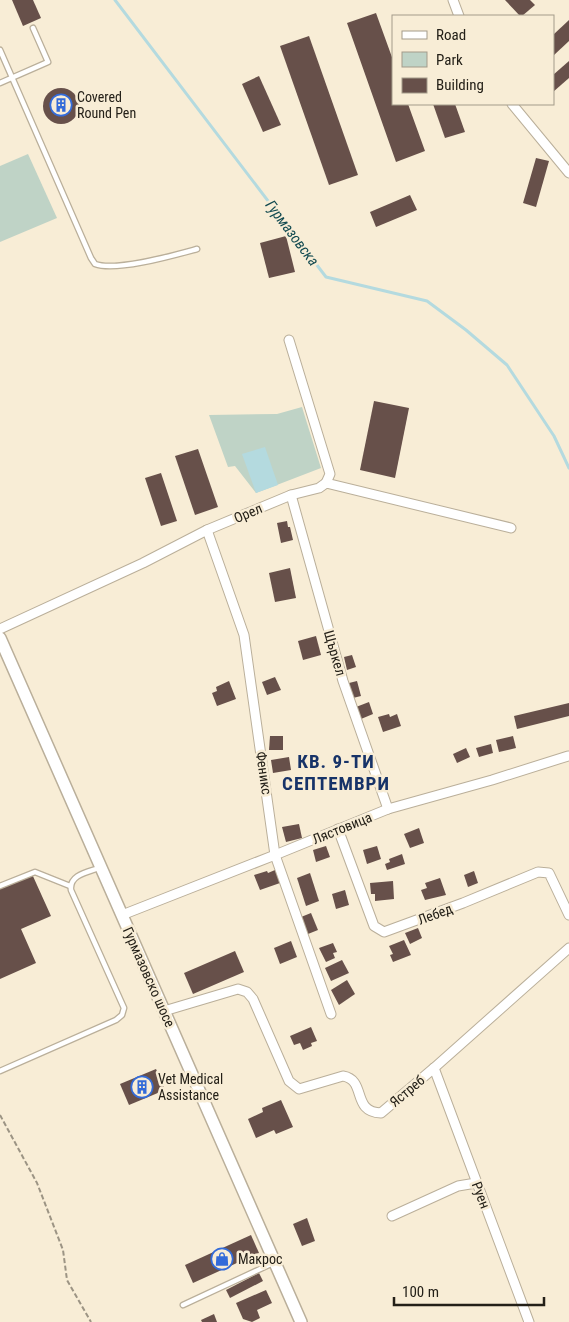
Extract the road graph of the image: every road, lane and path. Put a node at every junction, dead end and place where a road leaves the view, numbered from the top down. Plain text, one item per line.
1 (453, 0) edge
2 (459, 15) edge
3 (33, 28) dead end
4 (0, 50) edge
5 (12, 77) junction
6 (0, 83) edge
7 (513, 105) edge
8 (569, 173) edge
9 (197, 249) dead end
10 (289, 340) dead end
11 (326, 482) junction
12 (291, 495) junction
13 (511, 528) dead end
14 (206, 530) junction
15 (0, 628) edge
16 (0, 638) edge
17 (568, 756) dead end
18 (388, 809) junction
19 (338, 829) junction
20 (275, 856) junction
21 (101, 867) junction
22 (0, 886) edge
23 (70, 886) junction
24 (122, 915) junction
25 (569, 915) edge
26 (569, 948) edge
27 (164, 1011) junction
28 (331, 1014) dead end
29 (434, 1068) junction
30 (0, 1071) edge
31 (0, 1114) edge
32 (476, 1182) junction
33 (392, 1216) dead end
34 (274, 1262) junction
35 (183, 1306) dead end
36 (300, 1319) edge
37 (91, 1322) edge
38 (529, 1322) edge

1 - 2 street
3 - 5 lane
4 - 5 lane
5 - 6 lane
5 - 9 lane
7 - 8 street
10 - 11 street
11 - 12 street, Орел
11 - 13 street
12 - 14 street, Орел
12 - 18 street, Щъркел
14 - 15 street, Орел
14 - 20 street, Феникс
16 - 21 street, Гурмазовско шосе
17 - 18 street, Лястовица
18 - 19 street, Лястовица
19 - 20 street, Лястовица
19 - 25 street, Лебед
20 - 24 street, Лястовица
20 - 28 street, Феникс
21 - 23 lane
21 - 24 street, Гурмазовско шосе
22 - 23 lane
23 - 30 lane
24 - 27 street, Гурмазовско шосе
26 - 29 street, Ястреб
27 - 29 street, Ястреб
27 - 34 street, Гурмазовско шосе
29 - 32 street, Руен
31 - 37 path
32 - 33 street
32 - 38 street, Руен
34 - 35 lane
34 - 36 street, Гурмазовско шосе

